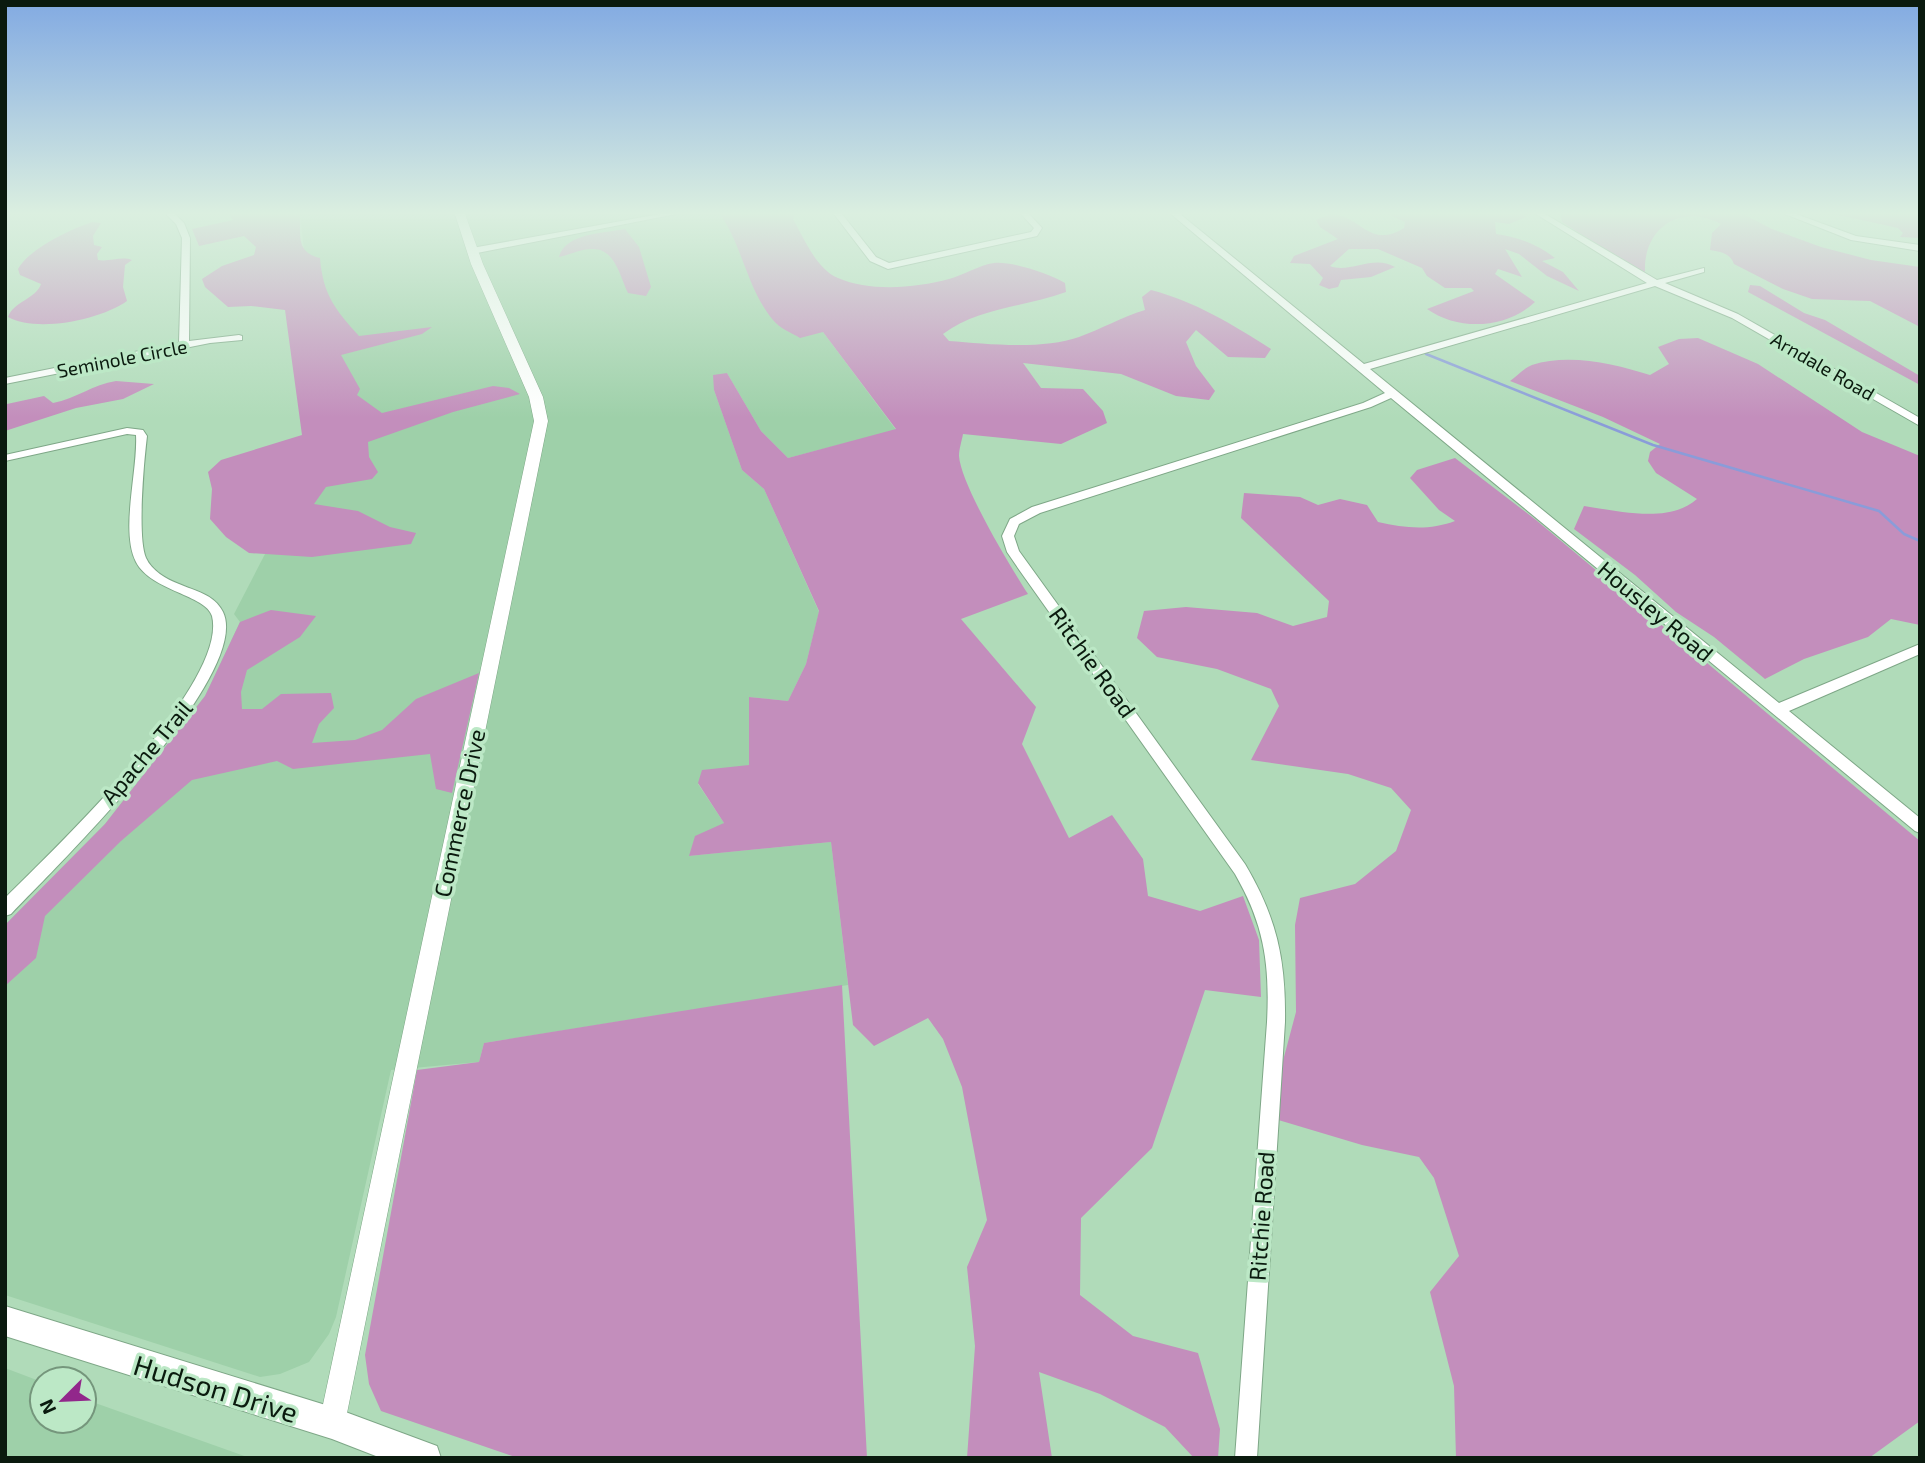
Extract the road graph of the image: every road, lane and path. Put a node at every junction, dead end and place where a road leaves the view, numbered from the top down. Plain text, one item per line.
1 (185, 282) edge
2 (486, 282) edge
3 (1258, 282) edge
4 (1654, 282) edge
5 (1662, 282) edge
6 (1657, 284) junction
7 (239, 338) dead end
8 (184, 345) junction
9 (1363, 368) junction
10 (5, 381) edge
11 (1393, 393) junction
12 (1920, 423) edge
13 (5, 458) edge
14 (1920, 649) edge
15 (1777, 710) junction
16 (1920, 827) edge
17 (5, 909) edge
18 (5, 1321) edge
19 (331, 1423) junction
20 (425, 1458) edge
21 (1246, 1458) edge

1 - 8 street
2 - 19 street, Commerce Drive
3 - 9 street
4 - 6 street, Arndale Road
5 - 6 street
6 - 9 street
6 - 12 street, Arndale Road
7 - 8 street, Seminole Circle
8 - 10 street, Seminole Circle
9 - 11 street
11 - 15 street, Housley Road
11 - 21 street, Ritchie Road
13 - 17 street, Apache Trail
14 - 15 street
15 - 16 street, Housley Road
18 - 19 main road, Hudson Drive
19 - 20 main road, Hudson Drive

